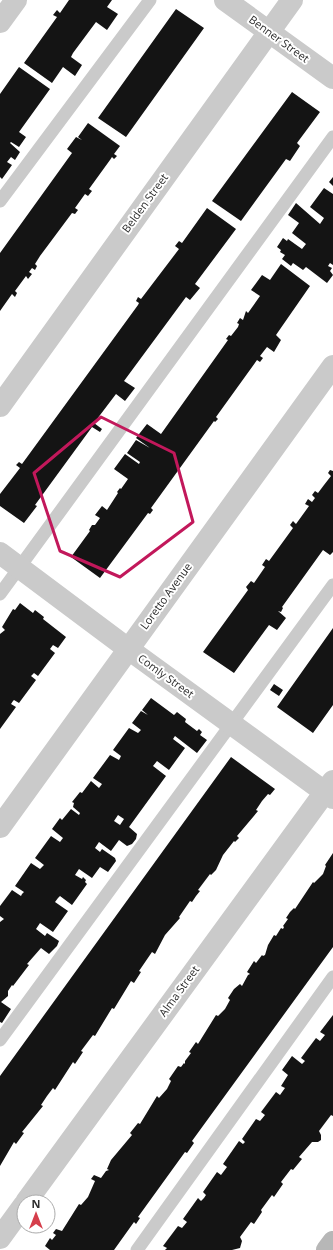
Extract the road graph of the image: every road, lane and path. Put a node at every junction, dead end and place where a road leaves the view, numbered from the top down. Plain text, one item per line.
1 (16, 0) edge
2 (150, 0) edge
3 (225, 0) edge
4 (292, 0) edge
5 (0, 22) edge
6 (269, 32) junction
7 (333, 78) edge
8 (333, 137) edge
9 (0, 201) edge
10 (333, 366) edge
11 (0, 406) edge
12 (0, 553) edge
13 (20, 567) junction
14 (333, 585) edge
15 (0, 594) edge
16 (127, 648) junction
17 (232, 724) junction
18 (330, 790) edge
19 (0, 827) edge
20 (333, 976) edge
21 (0, 1040) edge
22 (32, 1194) edge
23 (16, 1216) edge
24 (0, 1238) edge
25 (333, 1242) edge
26 (137, 1250) edge
27 (327, 1250) edge

1 - 5 street
2 - 9 lane
3 - 6 street, Benner Street
4 - 6 street, Belden Street
6 - 7 street, Benner Street
6 - 11 street, Belden Street
8 - 13 lane
10 - 16 street, Loretto Avenue
12 - 13 street, Comly Street
13 - 15 lane
13 - 16 street, Comly Street
14 - 17 lane
16 - 17 street, Comly Street
16 - 19 street, Loretto Avenue
17 - 18 street, Comly Street
17 - 21 lane
18 - 22 street, Alma Street
20 - 26 lane
23 - 24 street
25 - 27 main road

